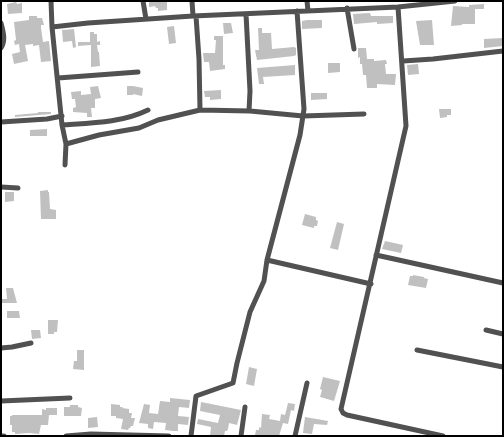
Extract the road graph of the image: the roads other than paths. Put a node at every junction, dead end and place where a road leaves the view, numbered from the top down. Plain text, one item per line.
1 (51, 1) edge
2 (143, 1) edge
3 (192, 1) edge
4 (307, 1) edge
5 (455, 1) edge
6 (398, 7) junction
7 (347, 8) junction
8 (297, 11) junction
9 (308, 11) junction
10 (246, 14) junction
11 (194, 16) junction
12 (146, 20) junction
13 (1, 23) edge
14 (52, 27) junction
15 (1, 48) edge
16 (354, 49) dead end
17 (503, 51) edge
18 (403, 61) junction
19 (138, 72) dead end
20 (58, 78) junction
21 (148, 110) dead end
22 (200, 110) junction
23 (249, 111) junction
24 (364, 114) dead end
25 (62, 116) junction
26 (303, 116) junction
27 (1, 122) edge
28 (62, 125) junction
29 (66, 144) junction
30 (65, 165) dead end
31 (1, 187) edge
32 (18, 188) dead end
33 (376, 255) junction
34 (267, 260) junction
35 (503, 283) edge
36 (371, 284) junction
37 (486, 330) dead end
38 (503, 334) edge
39 (31, 343) dead end
40 (1, 348) edge
41 (417, 350) dead end
42 (503, 367) edge
43 (307, 383) dead end
44 (70, 398) dead end
45 (1, 400) edge
46 (245, 407) dead end
47 (86, 435) edge
48 (66, 436) edge
49 (169, 436) edge
50 (191, 436) edge
51 (241, 436) edge
52 (295, 436) edge
53 (443, 436) edge

1 - 14 street
2 - 12 street
3 - 11 street
4 - 9 street
5 - 6 street
6 - 7 street
6 - 18 street
7 - 9 street
7 - 16 street
8 - 9 street
8 - 10 street
8 - 26 street
10 - 11 street
10 - 23 street
11 - 12 street
11 - 22 street
12 - 14 street
13 - 15 street
14 - 20 street
17 - 18 street
18 - 33 street
19 - 20 street
20 - 25 street
21 - 28 street
22 - 23 street
22 - 29 street
23 - 26 street
24 - 26 street
25 - 27 street
25 - 28 street
26 - 34 street
28 - 29 street
29 - 30 street
31 - 32 street
33 - 35 street
33 - 36 street
34 - 36 street
34 - 50 street
36 - 53 street
37 - 38 street
39 - 40 street
41 - 42 street
43 - 52 street
44 - 45 street
46 - 51 street
47 - 48 street
47 - 49 street

